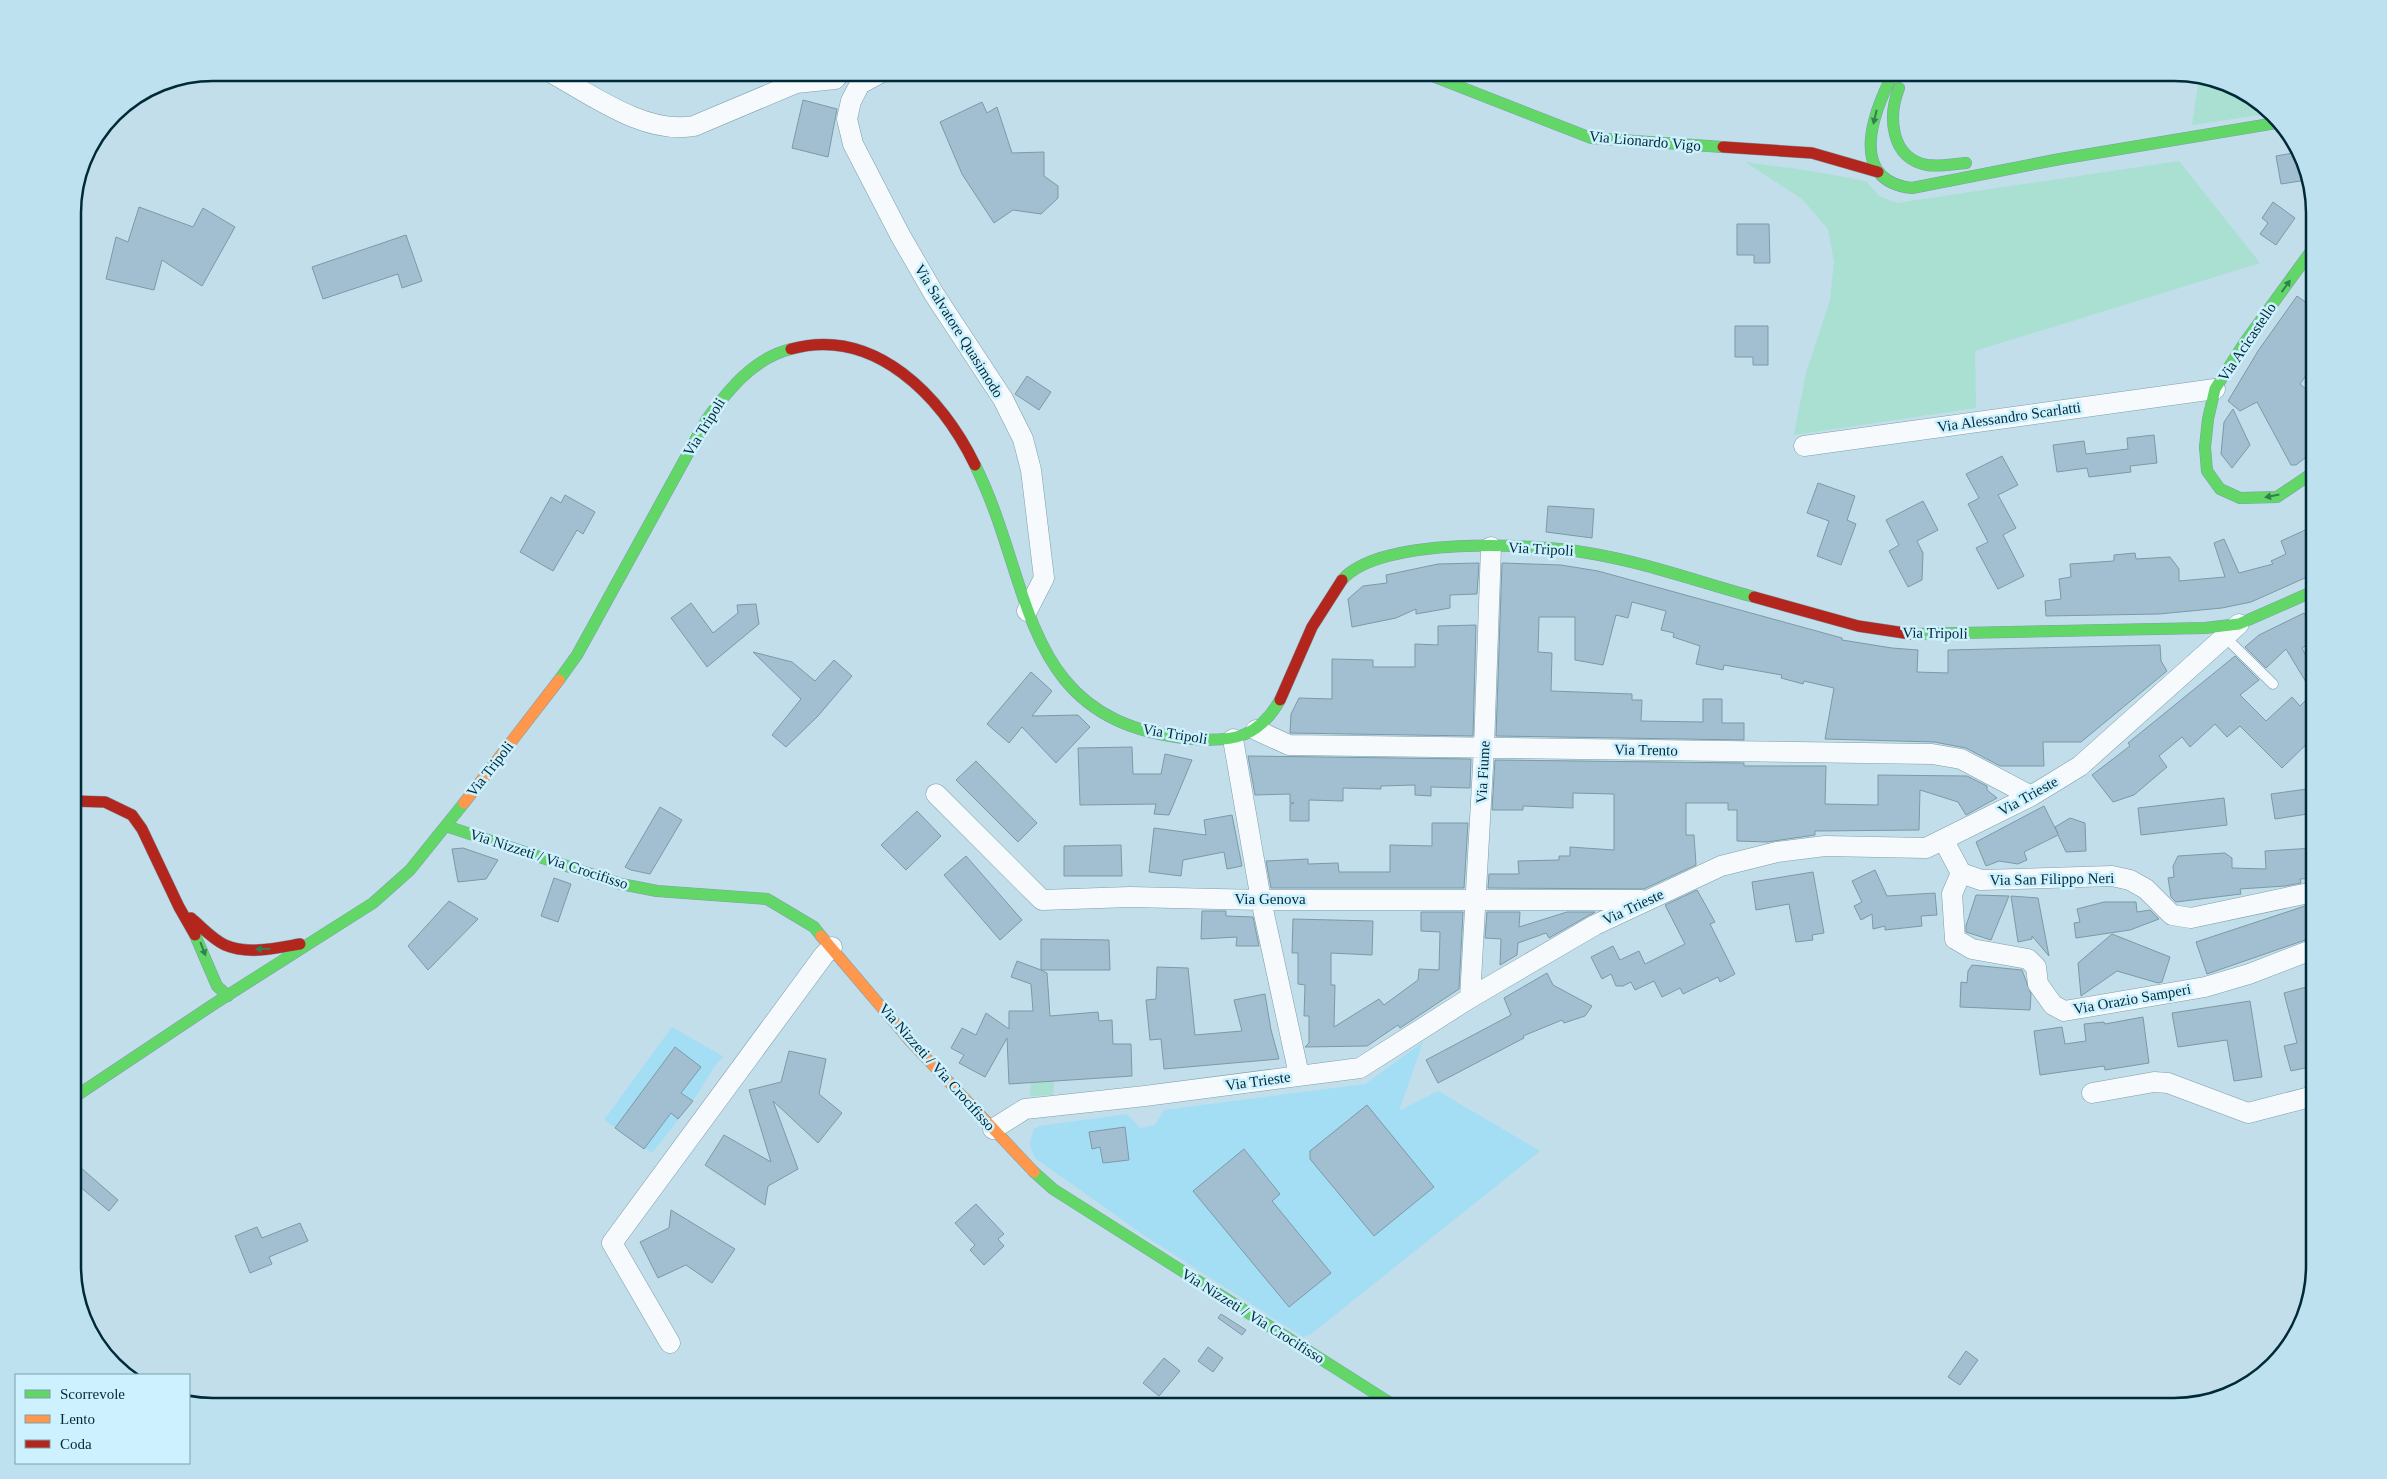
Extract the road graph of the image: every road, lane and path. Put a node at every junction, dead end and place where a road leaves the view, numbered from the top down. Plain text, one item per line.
1 (567, 81) edge
2 (815, 81) edge
3 (866, 81) edge
4 (1445, 81) edge
5 (1889, 81) edge
6 (1903, 81) edge
7 (2271, 124) edge
8 (1856, 147) dead end
9 (1871, 147) junction
10 (1840, 149) dead end
11 (1883, 152) dead end
12 (1812, 153) junction
13 (2020, 159) junction
14 (2060, 159) junction
15 (1878, 172) junction
16 (1916, 174) dead end
17 (2305, 259) edge
18 (2215, 389) junction
19 (1804, 446) dead end
20 (2305, 478) edge
21 (1491, 547) junction
22 (2305, 600) edge
23 (1027, 611) junction
24 (2232, 631) junction
25 (2273, 684) dead end
26 (1256, 730) junction
27 (1233, 740) junction
28 (1484, 748) junction
29 (936, 794) dead end
30 (2031, 796) junction
31 (82, 802) edge
32 (446, 826) junction
33 (1944, 841) junction
34 (1961, 873) junction
35 (2306, 894) edge
36 (1477, 899) junction
37 (1261, 900) junction
38 (1649, 900) junction
39 (179, 907) junction
40 (311, 941) junction
41 (832, 947) junction
42 (234, 949) junction
43 (2306, 953) edge
44 (252, 970) junction
45 (228, 996) junction
46 (1470, 998) junction
47 (1299, 1075) junction
48 (82, 1092) edge
49 (2092, 1092) dead end
50 (2306, 1098) edge
51 (993, 1129) junction
52 (670, 1343) dead end
53 (1382, 1398) edge

1 - 2 street
3 - 23 street, Via Salvatore Quasimodo
4 - 12 street, Via Lionardo Vigo
5 -> 9 street
6 - 13 street
7 - 14 street
8 - 9 street
9 - 11 street
9 - 15 street
10 - 12 street
12 - 15 street, Via Lionardo Vigo
13 - 14 street
13 - 16 street
14 - 15 street, Via Lionardo Vigo
18 -> 17 street, Via Acicastello
18 - 19 street, Via Alessandro Scarlatti
20 -> 18 street, Via Acicastello
21 - 24 street, Via Tripoli
21 - 26 street, Via Tripoli
21 - 28 street, Via Fiume
22 - 24 street, Via Tripoli
23 - 27 street, Via Tripoli
23 - 32 street, Via Tripoli
24 - 25 lane
24 - 30 street, Via Trieste
26 - 27 street, Via Tripoli
26 - 28 street, Via Trento
27 - 37 street
28 - 30 street, Via Trento
28 - 36 street, Via Fiume
29 - 37 street, Via Genova
30 - 33 street, Via Trieste
31 - 39 street
32 - 40 street, Via Tripoli
32 - 41 street, Via Nizzeti / Via Crocifisso
33 - 34 street
33 - 38 street, Via Trieste
34 - 35 street, Via San Filippo Neri
34 - 43 street, Via Orazio Samperi
36 - 37 street, Via Genova
36 - 38 street, Via Genova
36 - 46 street, Via Fiume
37 - 47 street
38 - 46 street, Via Trieste
39 - 42 street
39 -> 45 street
40 -> 42 street
40 - 44 street
41 - 51 street, Via Nizzeti / Via Crocifisso
41 - 52 street
42 - 44 street
44 - 45 street
45 - 48 street
46 - 47 street, Via Trieste
47 - 51 street, Via Trieste
49 - 50 street
51 - 53 street, Via Nizzeti / Via Crocifisso

